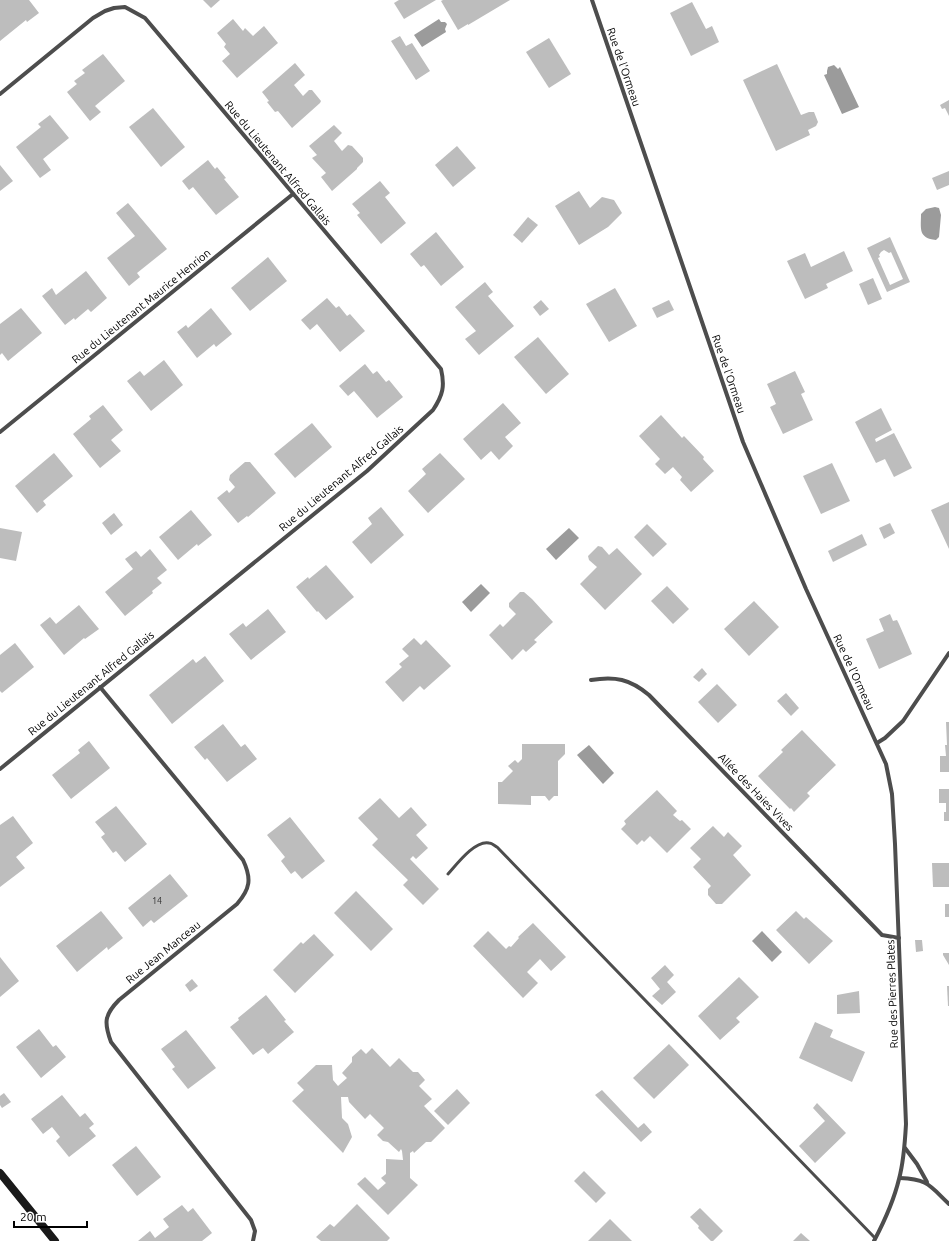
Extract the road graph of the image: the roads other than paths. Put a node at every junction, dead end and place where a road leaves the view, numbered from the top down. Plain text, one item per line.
1 (592, 0) edge
2 (0, 94) edge
3 (293, 194) junction
4 (0, 432) edge
5 (949, 653) edge
6 (591, 680) dead end
7 (100, 688) junction
8 (877, 743) junction
9 (0, 769) edge
10 (448, 874) dead end
11 (899, 938) junction
12 (905, 1148) junction
13 (0, 1173) edge
14 (900, 1178) junction
15 (926, 1182) junction
16 (949, 1204) edge
17 (874, 1239) edge
18 (55, 1241) edge
19 (253, 1241) edge

1 - 8 street, Rue de l'Ormeau
2 - 3 street, Rue du Lieutenant Alfred Gallais
3 - 4 street, Rue du Lieutenant Maurice Henrion
3 - 7 street, Rue du Lieutenant Alfred Gallais
5 - 8 street
6 - 11 street, Allée des Haies Vives
7 - 9 street, Rue du Lieutenant Alfred Gallais
7 - 19 street, Rue Jean Manceau
8 - 11 street, Rue des Pierres Plates
10 - 17 lane
11 - 12 street, Rue des Pierres Plates
12 - 14 street, Rue des Pierres Plates
12 - 15 street
13 - 18 street
14 - 15 street
14 - 17 street, Rue des Pierres Plates
15 - 16 street

